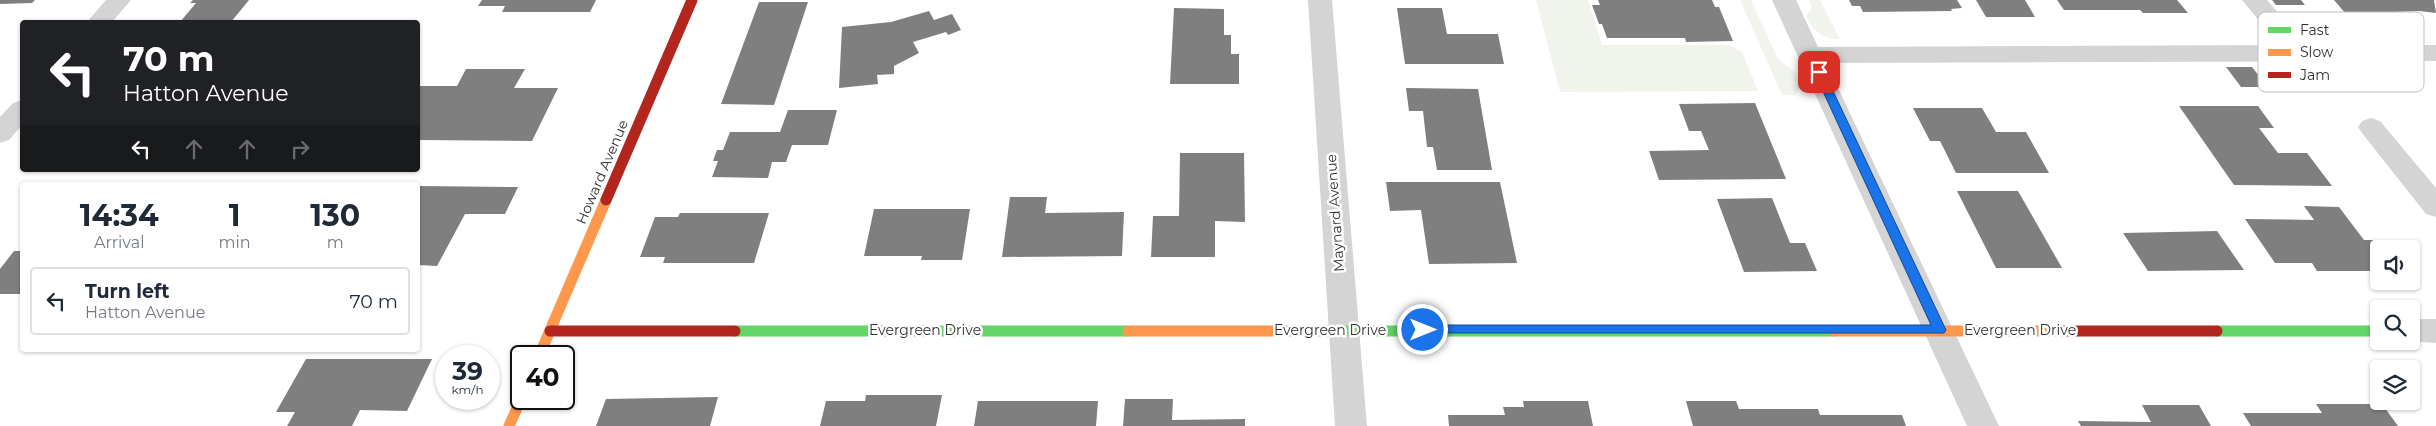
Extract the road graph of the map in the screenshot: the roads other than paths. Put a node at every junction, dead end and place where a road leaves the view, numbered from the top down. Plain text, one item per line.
1 (119, 0) edge
2 (692, 0) edge
3 (1320, 0) edge
4 (1784, 0) edge
5 (2254, 0) edge
6 (2264, 12) edge
7 (101, 20) edge
8 (2258, 53) edge
9 (1811, 55) junction
10 (20, 111) edge
11 (2371, 127) dead end
12 (0, 134) edge
13 (2436, 206) edge
14 (1343, 330) junction
15 (1940, 330) junction
16 (550, 331) junction
17 (2370, 331) edge
18 (2420, 331) edge
19 (2436, 331) edge
20 (544, 345) edge
21 (516, 410) edge
22 (510, 426) edge
23 (1351, 426) edge
24 (1983, 426) edge

1 - 7 street
2 - 16 street, Howard Avenue
3 - 14 street, Maynard Avenue
4 - 9 street
5 - 6 street
8 - 9 street
9 - 15 street
10 - 12 street
11 - 13 street
14 - 15 street, Evergreen Drive
14 - 16 street, Evergreen Drive
14 - 23 street, Maynard Avenue
15 - 17 street, Evergreen Drive
15 - 24 street
16 - 20 street, Howard Avenue
18 - 19 street
21 - 22 street

